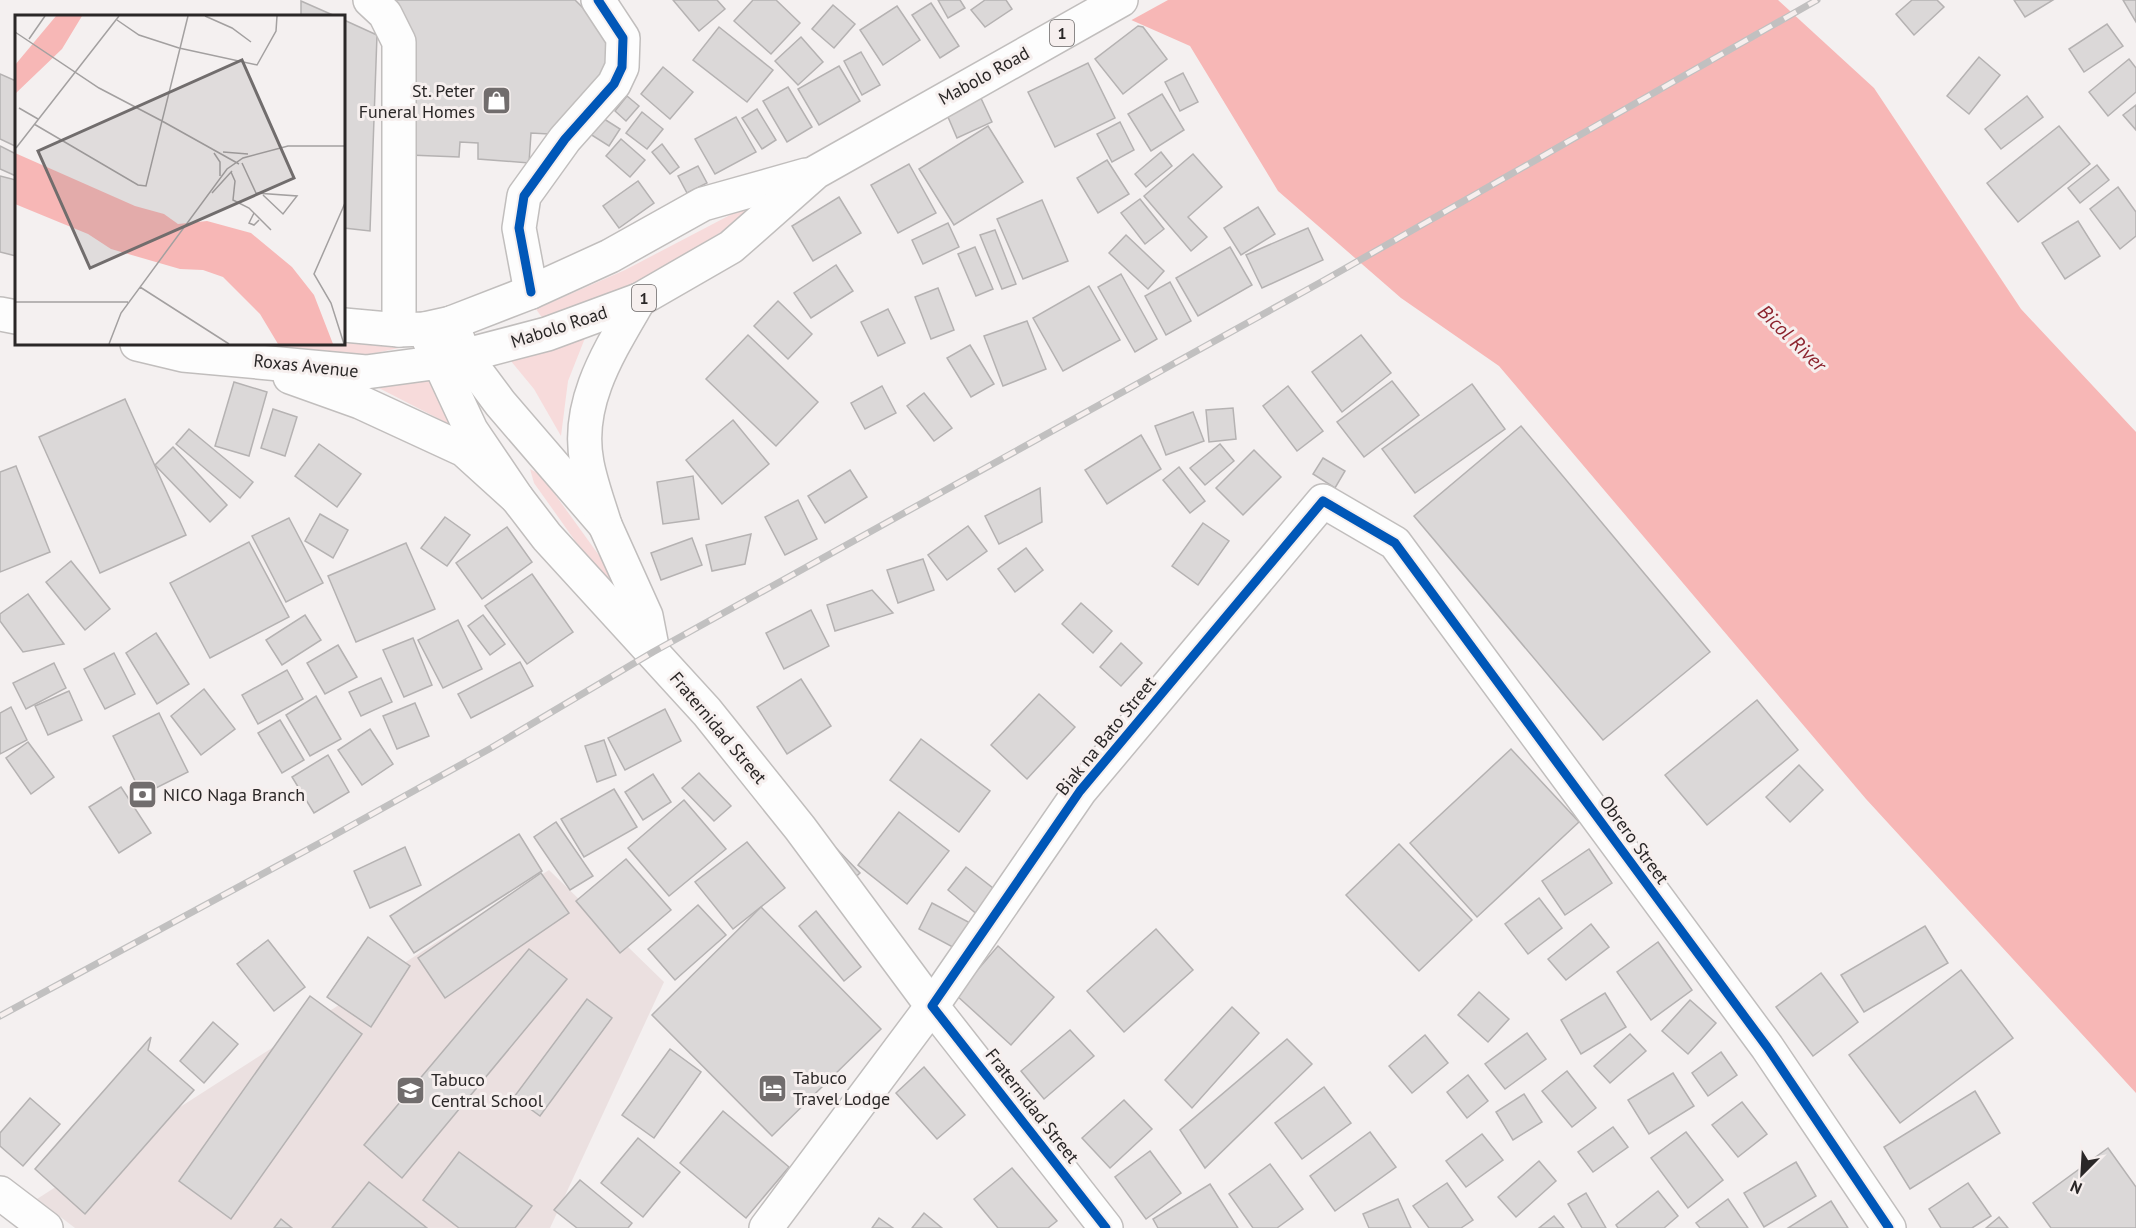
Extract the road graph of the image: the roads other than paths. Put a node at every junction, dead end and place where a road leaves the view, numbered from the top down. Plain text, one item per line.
1 (370, 0) edge
2 (598, 0) edge
3 (1121, 0) edge
4 (816, 172) junction
5 (531, 292) junction
6 (639, 300) junction
7 (0, 314) edge
8 (15, 317) edge
9 (345, 325) edge
10 (425, 327) junction
11 (141, 345) edge
12 (240, 359) junction
13 (452, 359) junction
14 (517, 498) junction
15 (1323, 501) joint
16 (605, 525) junction
17 (653, 652) junction
18 (932, 1006) junction
19 (0, 1193) edge
20 (46, 1228) edge
21 (766, 1228) edge
22 (1106, 1228) edge
23 (1889, 1228) edge

1 - 10 main road
2 - 5 main road
3 - 4 main road, Mabolo Road / 1
4 - 5 main road, Mabolo Road / 1
4 - 6 main road, Mabolo Road / 1
5 - 10 main road, Mabolo Road / 1
6 - 13 main road, Mabolo Road / 1
6 - 16 main road
7 - 8 main road
9 - 10 main road, 1
10 - 13 main road
11 - 12 main road, Roxas Avenue / 1
12 - 13 main road, Roxas Avenue / 1
12 - 14 main road
13 - 14 main road
13 - 16 main road
14 - 17 main road, Fraternidad Street
15 - 18 main road, Biak na Bato Street
15 - 23 main road, Obrero Street
16 - 17 main road
17 - 18 main road, Fraternidad Street
18 - 21 main road, Biak na Bato Street
18 - 22 main road, Fraternidad Street
19 - 20 main road

